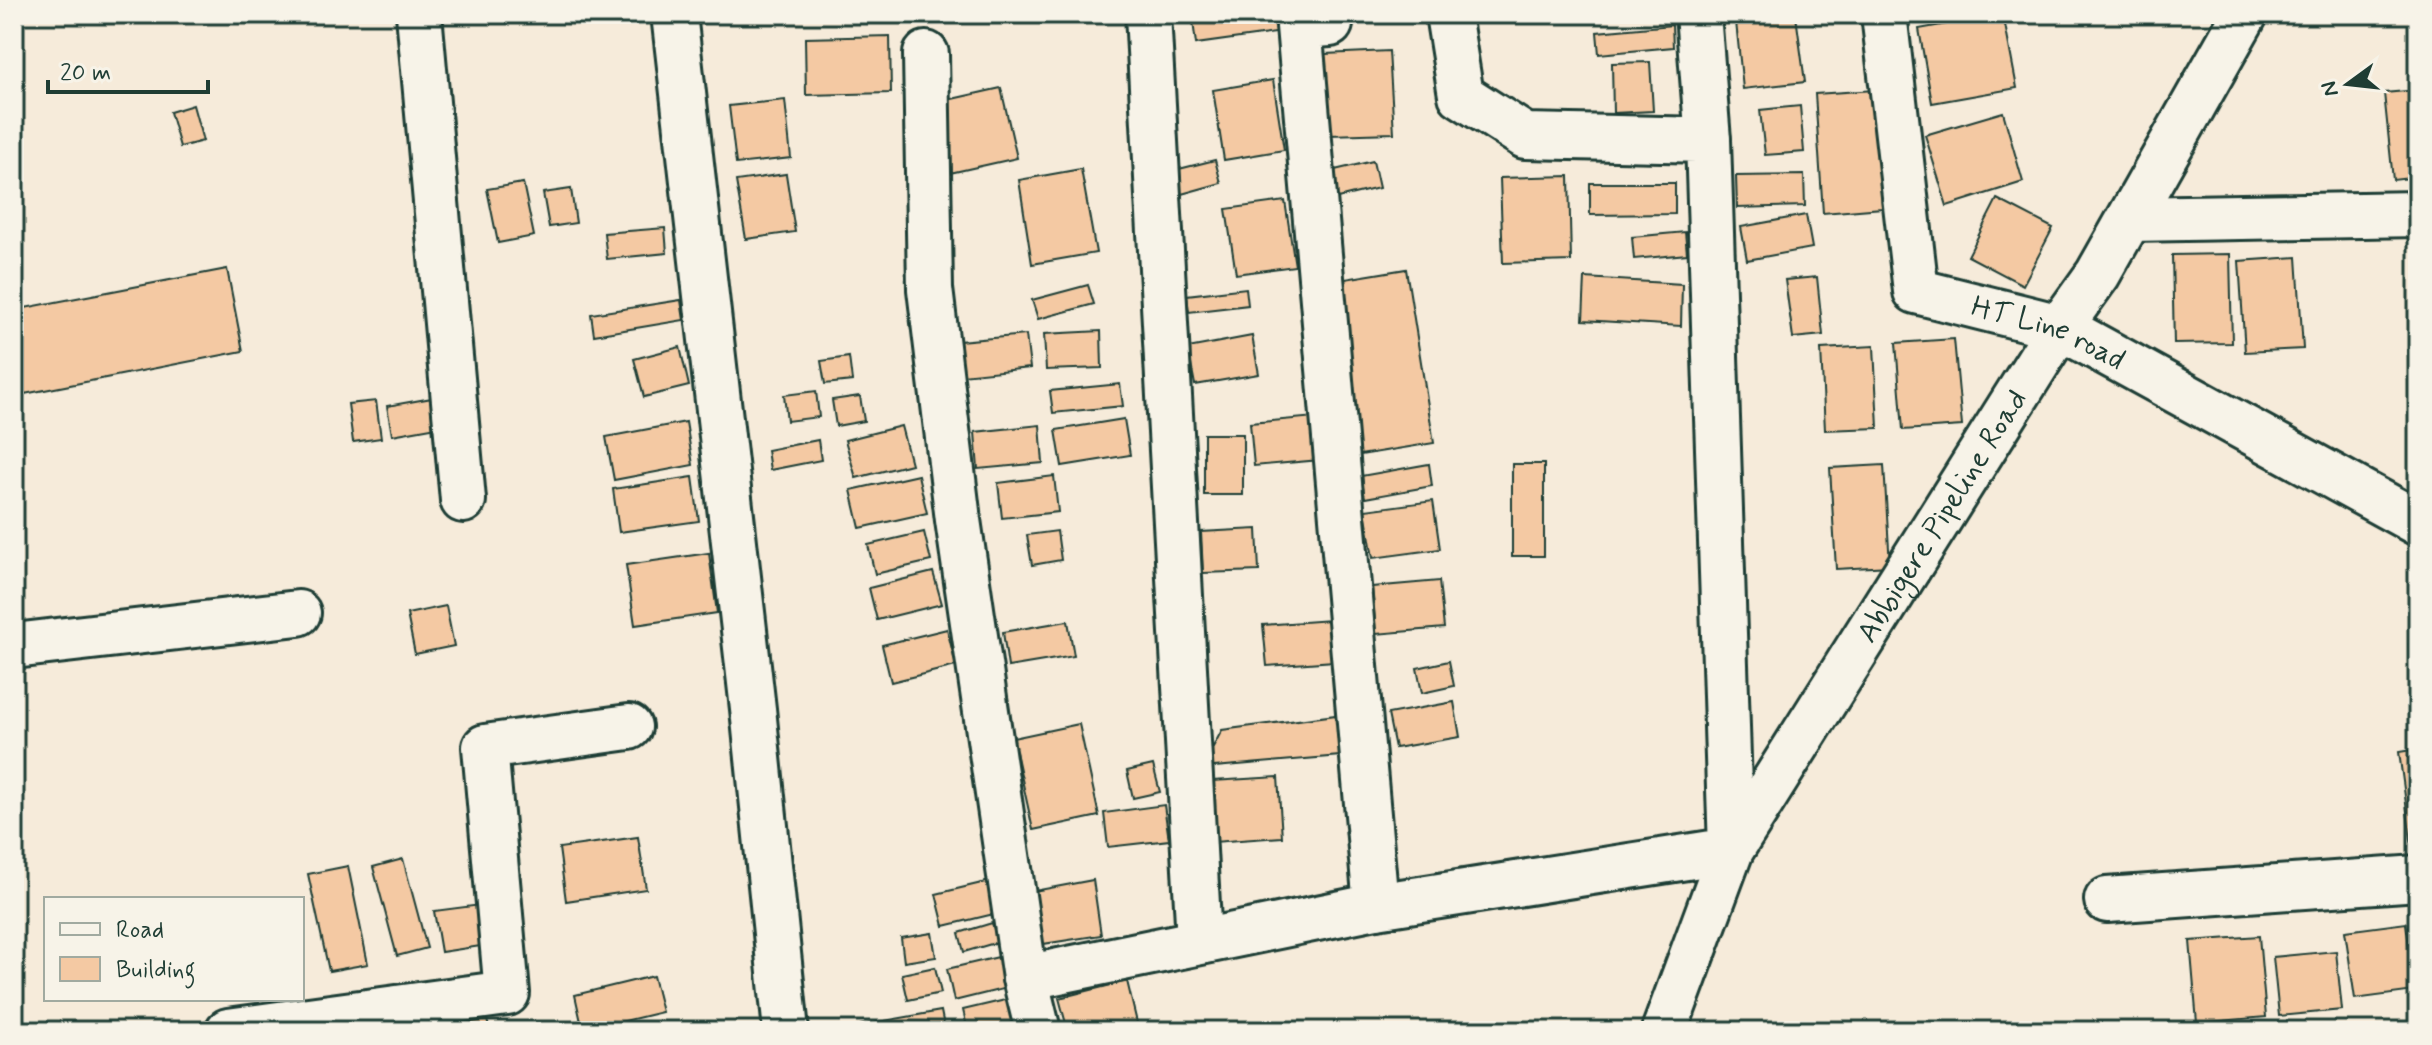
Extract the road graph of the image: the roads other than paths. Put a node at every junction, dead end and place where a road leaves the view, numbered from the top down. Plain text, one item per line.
1 (419, 14) edge
2 (674, 14) edge
3 (1148, 14) edge
4 (1448, 14) edge
5 (1698, 14) edge
6 (1884, 14) edge
7 (2245, 14) edge
8 (1330, 24) dead end
9 (926, 54) dead end
10 (1708, 140) junction
11 (2418, 214) edge
12 (2130, 219) junction
13 (2060, 327) junction
14 (463, 500) dead end
15 (2418, 523) edge
16 (298, 613) dead end
17 (14, 646) edge
18 (629, 727) dead end
19 (1731, 850) junction
20 (2418, 878) edge
21 (2107, 900) dead end
22 (1376, 906) junction
23 (1199, 941) junction
24 (1025, 978) junction
25 (228, 1031) edge
26 (786, 1031) edge
27 (1038, 1031) edge
28 (1664, 1031) edge

1 - 14 street
2 - 26 street
3 - 23 street
4 - 10 street
5 - 10 street
6 - 13 street, HT Line road
7 - 12 street, Abbigere Pipeline Road
8 - 22 street
9 - 24 street
10 - 19 street
11 - 12 street
12 - 13 street, Abbigere Pipeline Road
13 - 15 street, HT Line road
13 - 19 street, Abbigere Pipeline Road
16 - 17 street
18 - 25 street
19 - 22 street
19 - 28 street, Abbigere Pipeline Road
20 - 21 street
22 - 23 street
23 - 24 street
24 - 27 street

